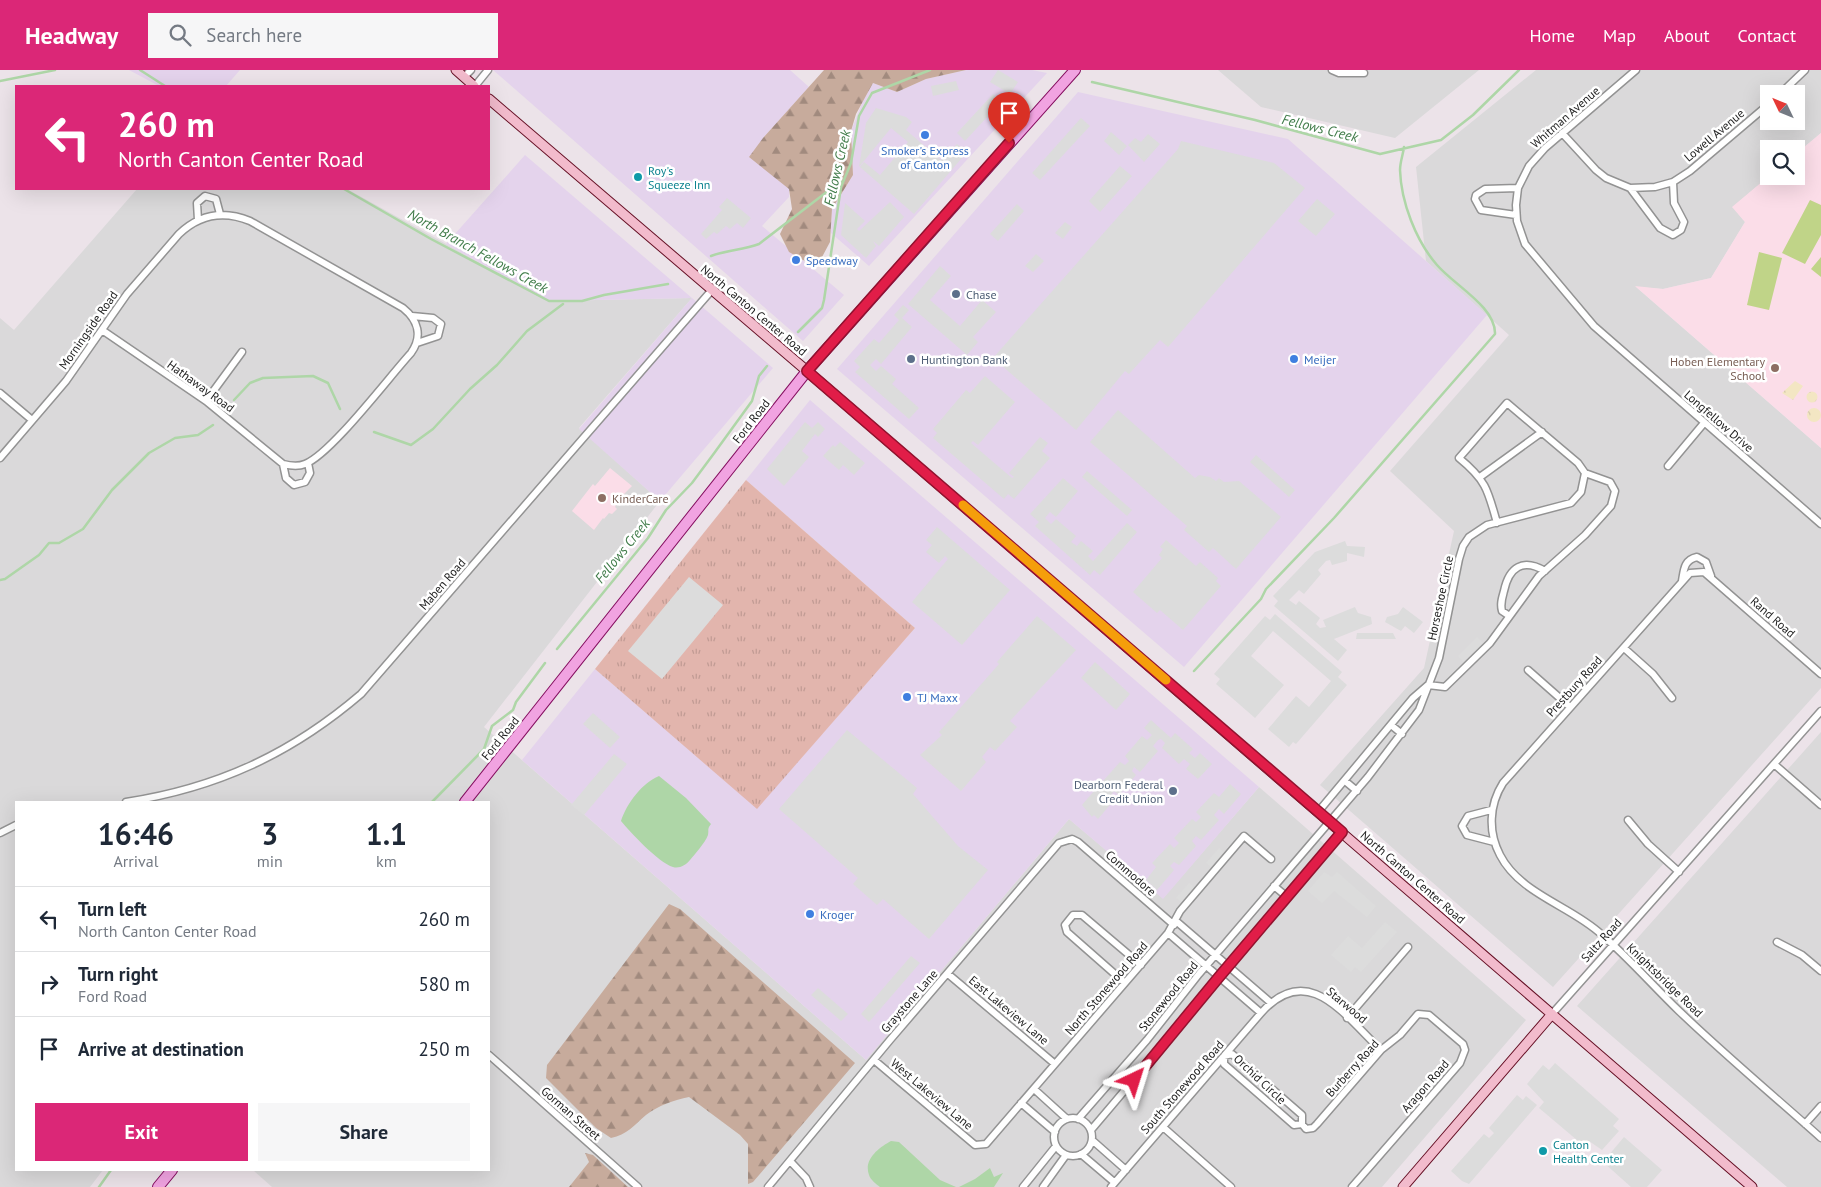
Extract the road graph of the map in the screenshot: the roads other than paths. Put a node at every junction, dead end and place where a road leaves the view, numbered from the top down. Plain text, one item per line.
1 (456, 70) edge
2 (471, 70) edge
3 (488, 70) edge
4 (1075, 70) edge
5 (1332, 70) edge
6 (1636, 70) edge
7 (1805, 70) edge
8 (1364, 74) dead end
9 (464, 77) junction
10 (474, 85) edge
11 (476, 85) edge
12 (1789, 85) edge
13 (490, 100) edge
14 (1760, 112) edge
15 (1562, 133) junction
16 (1673, 182) junction
17 (1518, 188) junction
18 (1630, 188) junction
19 (220, 214) junction
20 (1516, 215) junction
21 (198, 220) junction
22 (711, 291) junction
23 (412, 316) junction
24 (102, 330) junction
25 (417, 343) junction
26 (242, 352) dead end
27 (807, 371) junction
28 (0, 393) edge
29 (206, 401) junction
30 (32, 420) junction
31 (1704, 423) junction
32 (1542, 432) junction
33 (0, 458) edge
34 (308, 463) junction
35 (283, 464) junction
36 (1668, 466) dead end
37 (1586, 474) junction
38 (1480, 477) junction
39 (1497, 523) junction
40 (1821, 524) edge
41 (1697, 557) joint
42 (1545, 571) junction
43 (1697, 571) joint
44 (1711, 577) junction
45 (1682, 581) junction
46 (1508, 615) junction
47 (1624, 648) junction
48 (1528, 670) dead end
49 (1821, 674) edge
50 (1428, 685) junction
51 (1672, 698) dead end
52 (1570, 707) junction
53 (1821, 711) edge
54 (1391, 725) junction
55 (1402, 734) junction
56 (1774, 764) junction
57 (1344, 781) junction
58 (1357, 791) junction
59 (131, 801) edge
60 (466, 801) edge
61 (1821, 805) edge
62 (1491, 810) junction
63 (1318, 812) junction
64 (1628, 820) dead end
65 (1329, 822) junction
66 (15, 826) edge
67 (1342, 832) junction
68 (0, 833) edge
69 (1072, 839) joint
70 (1494, 842) junction
71 (1271, 859) dead end
72 (1679, 872) junction
73 (1274, 886) junction
74 (1286, 896) junction
75 (1175, 923) junction
76 (1168, 933) junction
77 (1777, 942) dead end
78 (1613, 945) junction
79 (1408, 947) dead end
80 (1216, 954) junction
81 (1141, 965) junction
82 (1229, 965) junction
83 (1206, 966) junction
84 (1821, 972) edge
85 (948, 974) junction
86 (1219, 977) junction
87 (1125, 984) junction
88 (1270, 1002) junction
89 (1261, 1013) junction
90 (1552, 1014) junction
91 (1347, 1018) junction
92 (1414, 1018) joint
93 (1381, 1050) junction
94 (490, 1056) edge
95 (1224, 1056) junction
96 (874, 1060) junction
97 (1055, 1064) junction
98 (1034, 1089) junction
99 (1021, 1103) junction
100 (1821, 1106) edge
101 (1067, 1119) junction
102 (1078, 1119) junction
103 (1805, 1124) junction
104 (1304, 1126) junction
105 (1163, 1127) junction
106 (1091, 1130) junction
107 (1055, 1132) junction
108 (1821, 1138) edge
109 (1092, 1140) junction
110 (975, 1145) joint
111 (1056, 1146) junction
112 (1081, 1154) junction
113 (1066, 1155) junction
114 (790, 1160) junction
115 (1126, 1170) junction
116 (171, 1171) edge
117 (1112, 1185) edge
118 (158, 1187) edge
119 (638, 1187) edge
120 (768, 1187) edge
121 (810, 1187) edge
122 (1023, 1187) edge
123 (1043, 1187) edge
124 (1231, 1187) edge
125 (1352, 1187) edge
126 (1403, 1187) edge
127 (1752, 1187) edge

1 - 9 main road
2 - 9 street
3 - 11 street
4 - 27 main road, Ford Road
5 - 8 street
6 - 15 street, Whitman Avenue
7 - 12 street
9 - 10 main road
13 - 22 main road, North Canton Center Road
14 - 16 street, Lowell Avenue
15 - 17 street, Whitman Avenue
15 - 18 street, Lowell Avenue
16 - 18 street, Lowell Avenue
16 - 18 street
17 - 20 street, Whitman Avenue
17 - 20 street
19 - 21 street, Morningside Road
19 - 21 street
19 - 23 street, Morningside Road
20 - 31 street, Longfellow Drive
21 - 24 street, Morningside Road
22 - 27 main road, North Canton Center Road
22 - 59 street, Maben Road
23 - 25 street
23 - 25 street, Morningside Road
24 - 29 street, Hathaway Road
24 - 30 street, Morningside Road
25 - 34 street
26 - 29 street
27 - 60 main road, Ford Road
27 - 63 main road, North Canton Center Road
28 - 30 street
29 - 35 street, Hathaway Road
30 - 33 street, Morningside Road
31 - 36 street
31 - 40 street, Longfellow Drive
32 - 37 street
32 - 38 street
32 - 38 street
34 - 35 street
34 - 35 street, Hathaway Road
37 - 39 street, Horseshoe Circle
37 - 42 street
38 - 39 street
39 - 50 street, Horseshoe Circle
41 - 44 street, Rand Road
41 - 45 street, Prestbury Road
42 - 46 street
42 - 46 street
43 - 44 street, Rand Road
43 - 45 street, Prestbury Road
44 - 49 street, Rand Road
45 - 47 street, Prestbury Road
46 - 50 street
47 - 51 street
47 - 52 street, Prestbury Road
48 - 52 street
50 - 54 street, Horseshoe Circle
50 - 55 street, Horseshoe Circle
52 - 62 street, Prestbury Road
53 - 56 street, Saltz Road
54 - 55 street
54 - 57 street, Horseshoe Circle
55 - 58 street, Horseshoe Circle
56 - 61 street
56 - 72 street, Saltz Road
57 - 58 street
57 - 63 street, Horseshoe Circle
58 - 65 street, Horseshoe Circle
62 - 70 street, Prestbury Road
62 - 70 street
63 - 65 main road, North Canton Center Road
64 - 72 street
65 - 67 main road, North Canton Center Road
65 - 73 street, Stonewood Road
66 - 68 street
67 - 74 street
67 - 90 main road, North Canton Center Road
69 - 75 street, Commodore
69 - 85 street, Graystone Lane
70 - 78 street, Knightsbridge Road
71 - 75 street, North Stonewood Road
72 - 78 street, Saltz Road
73 - 74 street
73 - 80 street, Stonewood Road
74 - 82 street
75 - 76 street, North Stonewood Road
75 - 80 street
76 - 81 street, North Stonewood Road
76 - 83 street
77 - 84 street
78 - 90 street, Saltz Road
78 - 103 street, Knightsbridge Road
79 - 91 street
80 - 82 street
80 - 83 street, Stonewood Road
81 - 87 street, North Stonewood Road
81 - 87 street
82 - 86 street
82 - 88 street
83 - 86 street
83 - 102 street, Stonewood Road
85 - 96 street, Graystone Lane
85 - 97 street, East Lakeview Lane
86 - 89 street
86 - 106 street
87 - 97 street, North Stonewood Road
88 - 89 street, South Stonewood Road
88 - 91 street, Starwood
89 - 95 street, South Stonewood Road
90 - 126 main road, Saltz Road
90 - 127 main road, North Canton Center Road
91 - 93 street, Starwood
92 - 93 street, Burberry Road
92 - 125 street, Aragon Road
93 - 104 street, Burberry Road
94 - 119 street, Gorman Street
95 - 104 street, Orchid Circle
95 - 104 street, Orchid Circle
95 - 105 street, South Stonewood Road
96 - 110 street, West Lakeview Lane
96 - 114 street, Graystone Lane
97 - 98 street, North Stonewood Road
98 - 99 street, North Stonewood Road
98 - 101 street
99 - 107 street
99 - 110 street, North Stonewood Road
100 - 103 street
101 - 102 street
101 - 107 street
102 - 106 street
103 - 108 street, Knightsbridge Road
105 - 115 street, South Stonewood Road
105 - 124 street
106 - 109 street
107 - 111 street
109 - 112 street
109 - 115 street
111 - 113 street
111 - 122 street
112 - 113 street
112 - 117 street
113 - 123 street
114 - 120 street, Graystone Lane
114 - 121 street
115 - 117 street, South Stonewood Road
116 - 118 main road

